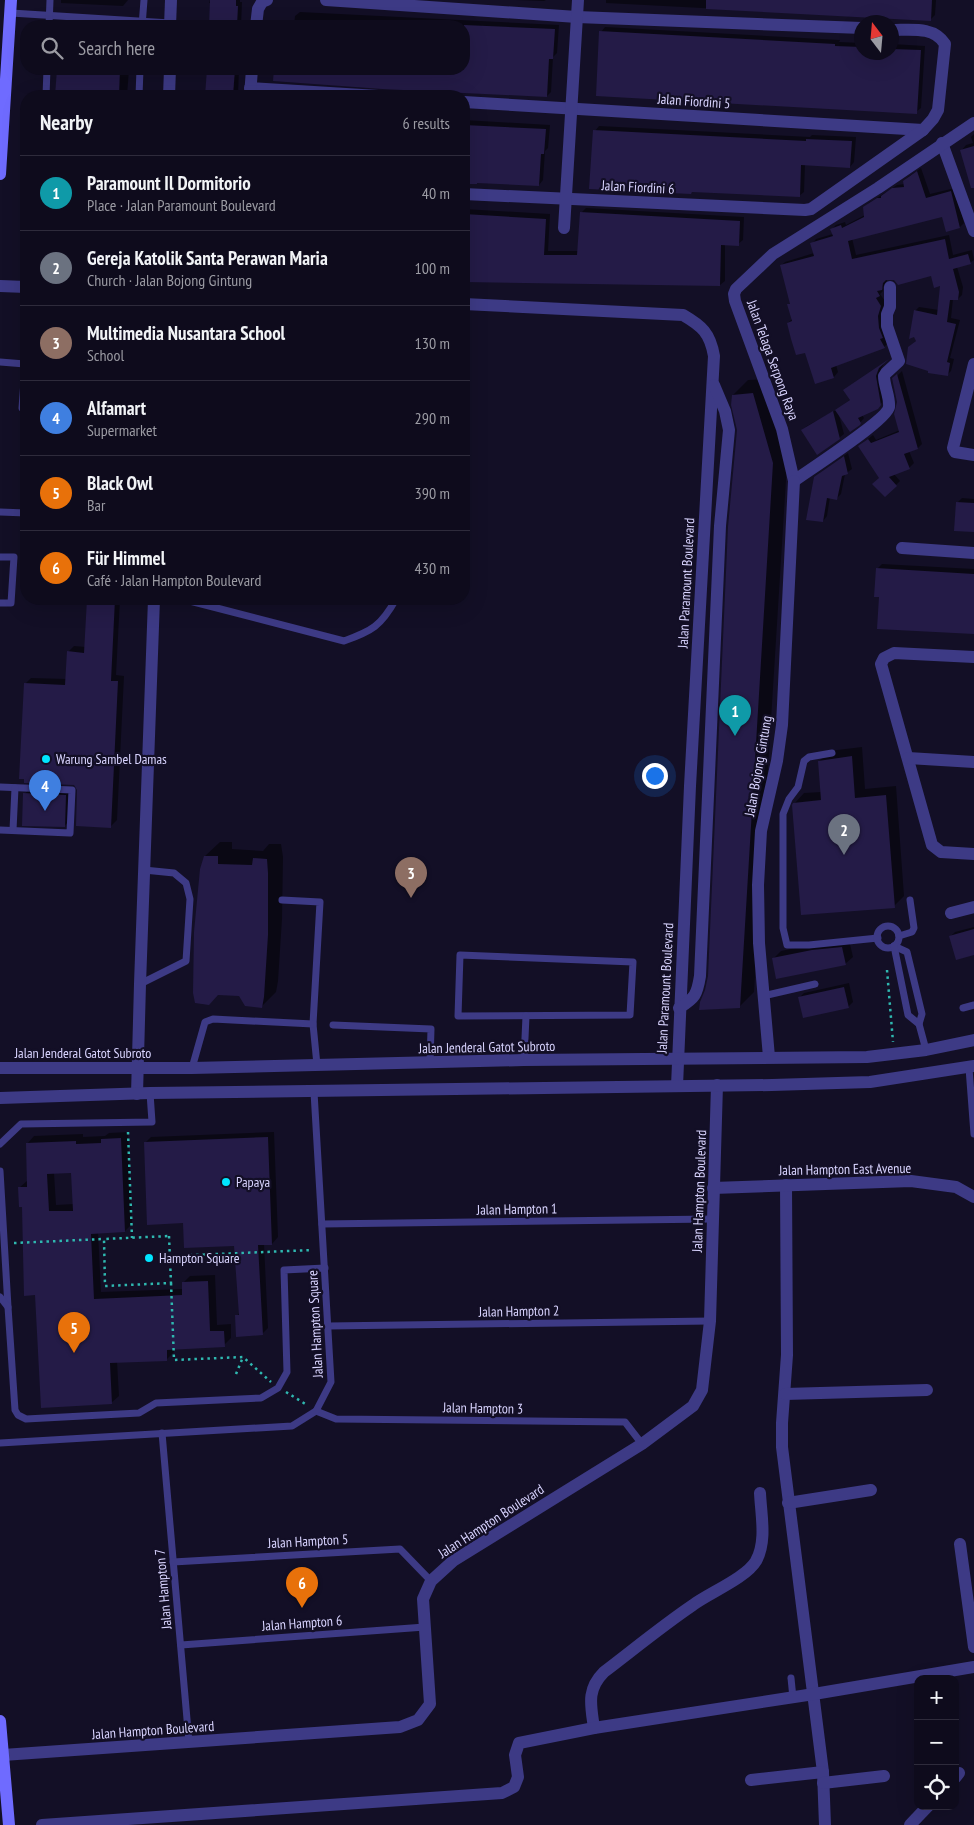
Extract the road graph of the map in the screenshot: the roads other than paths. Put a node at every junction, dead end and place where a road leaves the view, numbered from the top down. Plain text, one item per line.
1 (50, 0) edge
2 (144, 0) edge
3 (171, 0) edge
4 (267, 0) edge
5 (326, 0) edge
6 (578, 0) edge
7 (11, 6) edge
8 (49, 15) junction
9 (577, 17) junction
10 (49, 20) edge
11 (101, 20) edge
12 (142, 20) edge
13 (170, 20) edge
14 (257, 20) edge
15 (854, 28) edge
16 (899, 30) edge
17 (47, 75) edge
18 (140, 75) edge
19 (170, 75) edge
20 (251, 75) edge
21 (46, 90) edge
22 (139, 90) edge
23 (169, 90) edge
24 (250, 90) edge
25 (470, 102) edge
26 (571, 108) junction
27 (974, 123) edge
28 (923, 130) junction
29 (2, 138) edge
30 (942, 143) junction
31 (0, 172) edge
32 (470, 194) edge
33 (566, 199) junction
34 (564, 228) dead end
35 (974, 231) edge
36 (0, 286) edge
37 (20, 287) edge
38 (890, 287) dead end
39 (470, 304) edge
40 (0, 362) edge
41 (20, 364) edge
42 (974, 364) edge
43 (712, 381) junction
44 (974, 456) edge
45 (794, 481) junction
46 (0, 512) edge
47 (20, 513) edge
48 (902, 548) dead end
49 (974, 554) edge
50 (0, 557) edge
51 (0, 603) edge
52 (154, 605) edge
53 (213, 605) edge
54 (392, 605) edge
55 (974, 657) edge
56 (832, 753) dead end
57 (908, 758) junction
58 (974, 762) edge
59 (0, 787) edge
60 (15, 788) junction
61 (0, 830) edge
62 (13, 830) junction
63 (974, 854) edge
64 (144, 870) junction
65 (282, 900) dead end
66 (910, 900) dead end
67 (974, 907) edge
68 (951, 913) dead end
69 (899, 936) junction
70 (878, 938) junction
71 (894, 946) junction
72 (140, 984) junction
73 (815, 984) dead end
74 (762, 996) junction
75 (974, 1005) edge
76 (679, 1008) junction
77 (963, 1008) dead end
78 (526, 1016) junction
79 (313, 1024) junction
80 (919, 1024) junction
81 (333, 1025) dead end
82 (974, 1040) edge
83 (926, 1050) junction
84 (769, 1057) junction
85 (677, 1059) junction
86 (524, 1060) junction
87 (430, 1063) junction
88 (317, 1065) junction
89 (972, 1067) edge
90 (0, 1068) edge
91 (137, 1068) junction
92 (192, 1068) junction
93 (717, 1085) junction
94 (677, 1086) junction
95 (314, 1092) junction
96 (144, 1094) junction
97 (0, 1098) edge
98 (974, 1134) edge
99 (0, 1144) edge
100 (0, 1171) edge
101 (786, 1185) junction
102 (713, 1188) junction
103 (974, 1197) edge
104 (713, 1219) junction
105 (322, 1224) junction
106 (325, 1268) junction
107 (0, 1297) edge
108 (8, 1307) junction
109 (710, 1321) junction
110 (328, 1326) junction
111 (927, 1390) dead end
112 (785, 1394) junction
113 (316, 1411) junction
114 (162, 1434) junction
115 (0, 1443) edge
116 (642, 1444) junction
117 (871, 1490) dead end
118 (760, 1493) dead end
119 (788, 1503) junction
120 (960, 1544) dead end
121 (173, 1562) junction
122 (430, 1580) junction
123 (425, 1627) junction
124 (180, 1645) junction
125 (974, 1647) edge
126 (974, 1667) edge
127 (791, 1678) dead end
128 (814, 1694) junction
129 (793, 1698) junction
130 (0, 1721) edge
131 (594, 1728) junction
132 (189, 1742) junction
133 (2, 1755) junction
134 (884, 1776) dead end
135 (823, 1777) junction
136 (751, 1780) dead end
137 (924, 1810) edge
138 (9, 1825) edge
139 (42, 1825) edge
140 (825, 1825) edge
141 (910, 1825) edge

1 - 8 lane
2 - 12 lane
3 - 13 street
4 - 14 street
5 - 9 street
6 - 9 street
7 - 8 lane
7 - 29 main road
8 - 10 lane
8 - 11 lane
9 - 15 street
9 - 26 street
16 - 28 street
17 - 21 lane
18 - 22 lane
19 - 23 street
20 - 24 street
25 - 26 street, Jalan Fiordini 5
26 - 28 street, Jalan Fiordini 5
26 - 33 street
27 - 30 street, Jalan Telaga Serpong Raya
28 - 33 street, Jalan Fiordini 6
29 - 31 main road
30 - 35 street
30 - 45 street, Jalan Telaga Serpong Raya
32 - 33 street, Jalan Fiordini 6
33 - 34 street
36 - 37 street
38 - 45 street
39 - 43 street, Jalan Paramount Boulevard
40 - 41 lane
42 - 44 street
43 - 76 street, Jalan Paramount Boulevard
43 - 76 street
45 - 74 street, Jalan Bojong Gintung
46 - 47 lane
48 - 49 street
50 - 51 lane
52 - 64 street
53 - 54 lane
55 - 57 street
56 - 70 lane
57 - 58 street
57 - 63 street
59 - 60 lane
60 - 62 lane
60 - 62 lane
61 - 62 lane
64 - 72 street
64 - 72 lane
65 - 79 lane
66 - 69 lane
67 - 68 street
69 - 70 lane
69 - 71 lane
70 - 71 lane
71 - 80 lane
71 - 80 lane
72 - 91 street
73 - 74 lane
74 - 84 street, Jalan Bojong Gintung
75 - 77 lane
76 - 85 street, Jalan Paramount Boulevard
78 - 78 lane
78 - 86 lane
79 - 88 lane
79 - 92 lane
80 - 83 lane
81 - 87 lane
82 - 83 street, Jalan Jenderal Gatot Subroto
83 - 84 street, Jalan Jenderal Gatot Subroto
84 - 85 street, Jalan Jenderal Gatot Subroto
85 - 86 street, Jalan Jenderal Gatot Subroto
85 - 94 street, Jalan Paramount Boulevard
86 - 87 street, Jalan Jenderal Gatot Subroto
87 - 88 street, Jalan Jenderal Gatot Subroto
88 - 92 street, Jalan Jenderal Gatot Subroto
89 - 93 street
89 - 98 lane
90 - 91 street, Jalan Jenderal Gatot Subroto
91 - 92 street, Jalan Jenderal Gatot Subroto
91 - 96 street
93 - 94 street
93 - 102 street, Jalan Hampton Boulevard
94 - 95 street
95 - 96 street
95 - 105 lane, Jalan Hampton Square
96 - 97 street
96 - 99 lane
100 - 108 lane
101 - 102 street, Jalan Hampton East Avenue
101 - 103 street, Jalan Hampton East Avenue
101 - 112 street
102 - 104 street, Jalan Hampton Boulevard
104 - 105 lane, Jalan Hampton 1
104 - 109 street, Jalan Hampton Boulevard
105 - 106 lane, Jalan Hampton Square
106 - 108 lane
106 - 110 lane, Jalan Hampton Square
107 - 108 lane
109 - 110 lane, Jalan Hampton 2
109 - 116 street, Jalan Hampton Boulevard
110 - 113 lane, Jalan Hampton Square
111 - 112 street
112 - 119 street
113 - 114 lane
113 - 116 lane, Jalan Hampton 3
114 - 115 lane
114 - 121 lane, Jalan Hampton 7
116 - 122 street, Jalan Hampton Boulevard
117 - 119 street
118 - 131 street
119 - 128 street
120 - 125 street
121 - 122 lane, Jalan Hampton 5
121 - 124 lane, Jalan Hampton 7
122 - 123 street, Jalan Hampton Boulevard
123 - 124 lane, Jalan Hampton 6
123 - 132 street, Jalan Hampton Boulevard
124 - 132 lane, Jalan Hampton 7
126 - 128 street
127 - 129 lane
128 - 129 street
128 - 135 street
129 - 131 street
130 - 133 main road
131 - 139 street
132 - 133 street, Jalan Hampton Boulevard
133 - 138 main road
134 - 135 street
135 - 136 street
135 - 140 street
137 - 141 street

